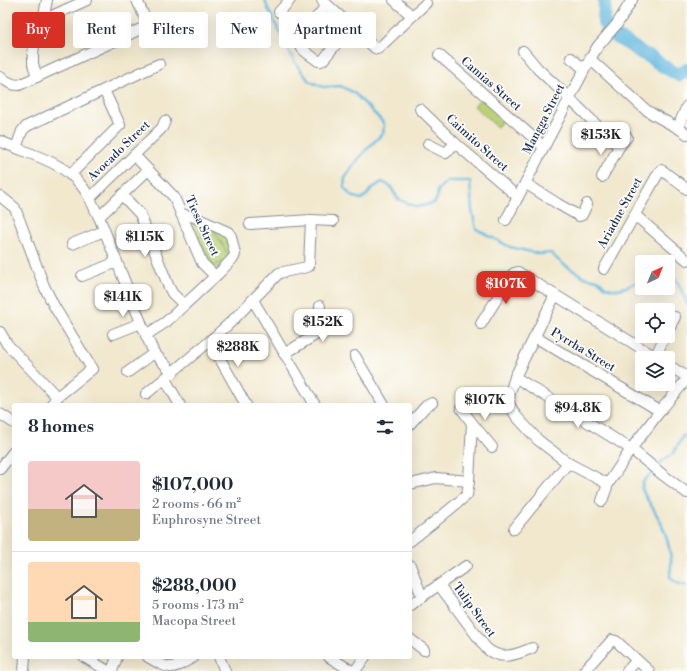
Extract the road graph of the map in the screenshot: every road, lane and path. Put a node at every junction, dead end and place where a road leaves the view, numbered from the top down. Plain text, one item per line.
1 (47, 0) edge
2 (87, 0) edge
3 (137, 0) edge
4 (290, 0) edge
5 (394, 0) edge
6 (632, 0) edge
7 (325, 2) edge
8 (426, 3) dead end
9 (45, 12) edge
10 (61, 12) edge
11 (279, 12) dead end
12 (318, 12) edge
13 (336, 12) edge
14 (412, 16) junction
15 (34, 48) edge
16 (301, 48) edge
17 (333, 48) edge
18 (374, 48) edge
19 (523, 51) dead end
20 (440, 55) dead end
21 (571, 58) dead end
22 (590, 59) junction
23 (159, 64) dead end
24 (584, 69) junction
25 (0, 77) edge
26 (38, 77) junction
27 (104, 90) junction
28 (569, 98) junction
29 (687, 106) edge
30 (420, 109) dead end
31 (165, 121) dead end
32 (678, 127) junction
33 (687, 134) edge
34 (627, 136) dead end
35 (0, 141) edge
36 (455, 143) junction
37 (428, 144) dead end
38 (544, 147) junction
39 (619, 147) junction
40 (16, 148) junction
41 (134, 155) junction
42 (148, 170) junction
43 (70, 175) junction
44 (602, 177) dead end
45 (525, 183) junction
46 (687, 189) edge
47 (122, 195) junction
48 (0, 196) edge
49 (518, 197) junction
50 (90, 198) junction
51 (587, 204) dead end
52 (181, 214) junction
53 (635, 214) junction
54 (99, 217) junction
55 (311, 220) junction
56 (506, 220) dead end
57 (333, 221) dead end
58 (250, 224) dead end
59 (104, 231) junction
60 (72, 244) dead end
61 (686, 258) edge
62 (117, 262) junction
63 (604, 269) dead end
64 (82, 276) dead end
65 (215, 276) junction
66 (128, 292) junction
67 (555, 295) junction
68 (253, 300) junction
69 (105, 302) dead end
70 (184, 305) junction
71 (320, 306) dead end
72 (141, 323) junction
73 (481, 324) dead end
74 (0, 332) edge
75 (113, 334) dead end
76 (146, 336) junction
77 (535, 337) junction
78 (210, 341) junction
79 (645, 351) edge
80 (154, 353) junction
81 (284, 354) junction
82 (355, 356) dead end
83 (675, 370) edge
84 (128, 372) dead end
85 (169, 376) junction
86 (515, 377) junction
87 (687, 378) edge
88 (146, 394) dead end
89 (57, 397) junction
90 (432, 402) dead end
91 (52, 403) edge
92 (179, 403) edge
93 (245, 403) edge
94 (313, 403) edge
95 (383, 403) edge
96 (461, 408) dead end
97 (660, 411) junction
98 (0, 414) edge
99 (12, 422) edge
100 (412, 422) edge
101 (472, 423) junction
102 (492, 447) dead end
103 (631, 449) junction
104 (12, 454) edge
105 (568, 463) junction
106 (0, 469) edge
107 (469, 481) junction
108 (412, 484) edge
109 (608, 484) junction
110 (686, 490) edge
111 (602, 501) dead end
112 (514, 529) dead end
113 (412, 539) edge
114 (466, 566) dead end
115 (412, 570) edge
116 (439, 585) junction
117 (422, 597) junction
118 (412, 604) edge
119 (412, 641) edge
120 (532, 648) dead end
121 (424, 650) dead end
122 (25, 659) edge
123 (87, 659) edge
124 (116, 659) edge
125 (150, 659) edge
126 (190, 659) edge
127 (220, 659) edge
128 (332, 659) edge
129 (364, 659) edge
130 (637, 660) junction
131 (163, 669) edge
132 (24, 671) edge
133 (108, 671) edge
134 (112, 671) edge
135 (225, 671) edge
136 (352, 671) edge
137 (355, 671) edge
138 (584, 671) edge
139 (627, 671) edge
140 (649, 671) edge

1 - 9 street
2 - 10 street
3 - 26 street
4 - 11 street
5 - 14 street
6 - 22 street, Mangga Street
7 - 12 street
7 - 13 street
8 - 14 street
14 - 18 street
15 - 26 street
16 - 17 street
19 - 28 street
20 - 38 street, Camias Street
21 - 24 street
22 - 24 street, Mangga Street
22 - 32 street
23 - 27 street
24 - 28 street, Mangga Street
25 - 26 street
27 - 40 street
27 - 43 street
28 - 38 street, Mangga Street
28 - 39 street
29 - 32 street
30 - 36 street, Caimito Street
31 - 41 street, Avocado Street
32 - 33 street
34 - 39 street
35 - 40 street
36 - 37 street
36 - 49 street, Caimito Street
38 - 45 street, Mangga Street
39 - 44 street
40 - 43 street
41 - 42 street, Tiesa Street
41 - 50 street, Avocado Street
42 - 47 street
42 - 52 street, Tiesa Street
43 - 50 street
45 - 49 street, Mangga Street
45 - 51 street
46 - 53 street, Ariadne Street
47 - 54 street
47 - 70 street
48 - 89 street
49 - 56 street, Mangga Street
50 - 54 street
52 - 65 street, Tiesa Street
52 - 65 street
53 - 61 street
53 - 63 street, Ariadne Street
54 - 59 street
55 - 57 street
55 - 58 street
55 - 68 street
59 - 60 street
59 - 62 street
62 - 64 street
62 - 66 street
65 - 70 street
66 - 69 street
66 - 72 street
67 - 73 street
67 - 77 street
67 - 79 street
68 - 78 street
68 - 81 street
70 - 76 street
71 - 81 street
72 - 75 street
72 - 76 street
74 - 89 street
76 - 80 street
77 - 86 street
77 - 97 street, Pyrrha Street
78 - 85 street
78 - 93 street
80 - 84 street
80 - 85 street
81 - 94 street
82 - 95 street
83 - 87 street
85 - 88 street
85 - 92 street
86 - 103 street
86 - 105 street
87 - 97 street
89 - 91 street
90 - 100 street
96 - 101 street
97 - 103 street
98 - 99 street
101 - 102 street
101 - 107 street
103 - 109 street
103 - 110 street
104 - 106 street
105 - 109 street
105 - 112 street
107 - 108 street
107 - 113 street
109 - 111 street
114 - 116 street
115 - 117 street
116 - 117 street
116 - 120 street, Tulip Street
117 - 118 street
119 - 121 street
122 - 132 street
123 - 133 street
124 - 134 street
125 - 131 street
126 - 131 street
127 - 135 street
128 - 136 street
129 - 137 street
130 - 138 street
130 - 139 street
130 - 140 street

